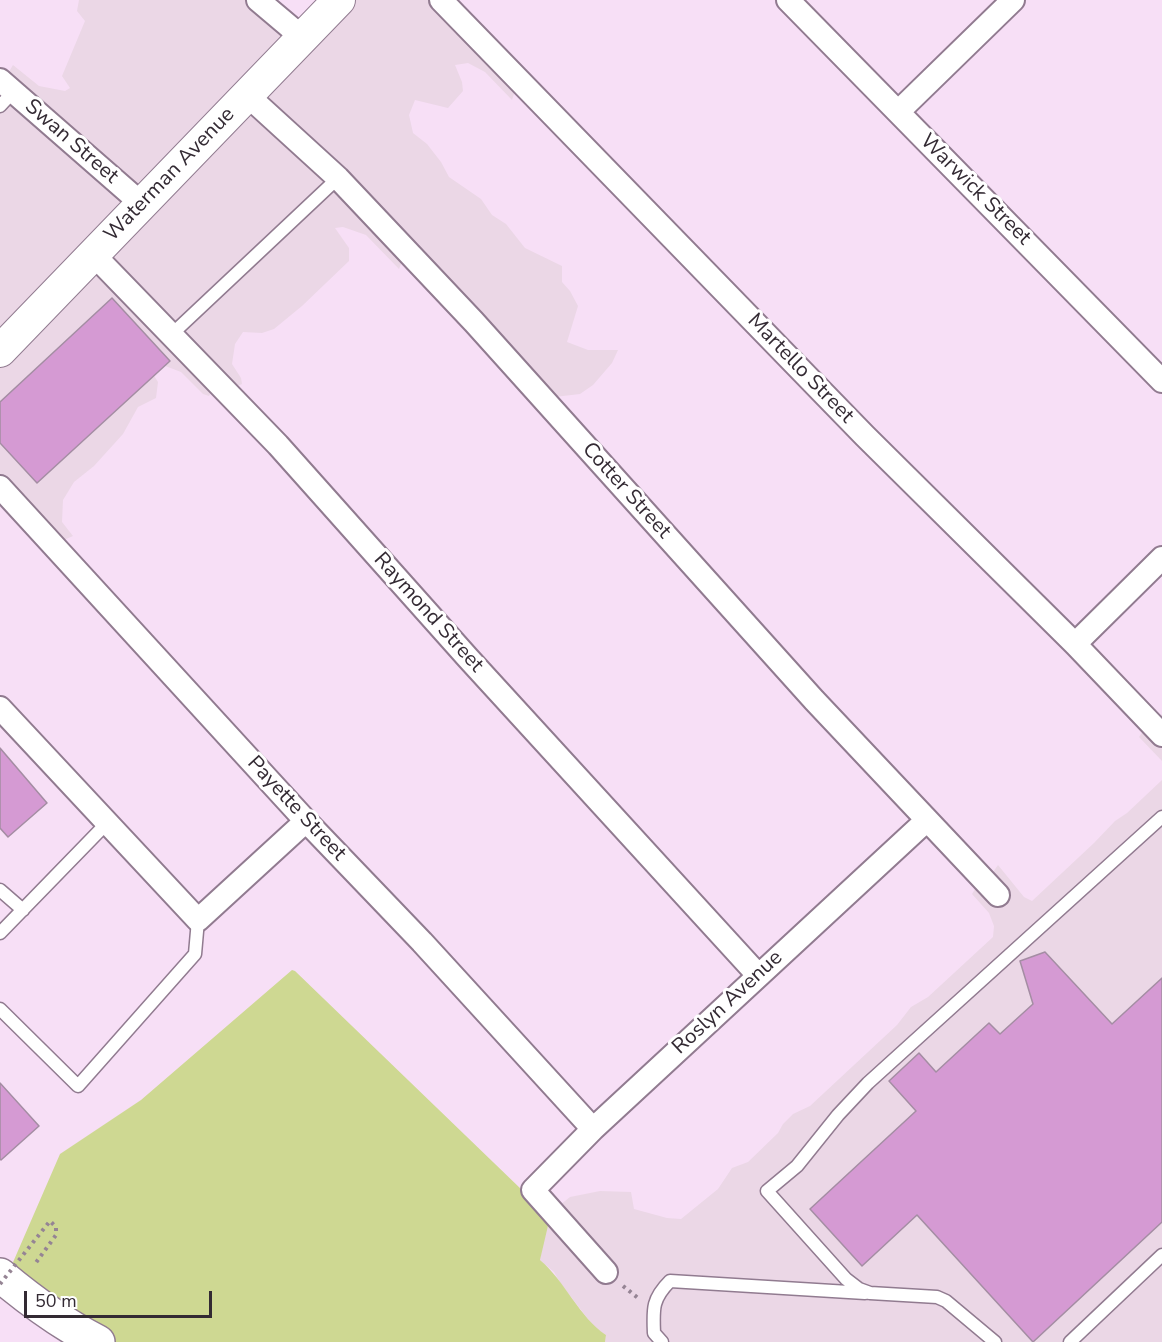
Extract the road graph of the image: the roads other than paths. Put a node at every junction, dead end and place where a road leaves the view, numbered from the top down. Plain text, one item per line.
1 (258, 0) edge
2 (339, 0) edge
3 (441, 0) edge
4 (788, 0) edge
5 (1013, 0) edge
6 (303, 38) junction
7 (4, 93) edge
8 (247, 95) junction
9 (898, 112) junction
10 (338, 178) junction
11 (142, 204) junction
12 (93, 254) junction
13 (171, 335) junction
14 (0, 351) edge
15 (1162, 381) edge
16 (0, 487) edge
17 (1162, 558) edge
18 (1075, 644) junction
19 (0, 708) edge
20 (1162, 735) edge
21 (1162, 817) edge
22 (927, 820) junction
23 (306, 821) junction
24 (107, 823) junction
25 (0, 890) edge
26 (998, 895) dead end
27 (23, 910) junction
28 (198, 920) junction
29 (0, 933) edge
30 (758, 975) junction
31 (0, 1009) edge
32 (593, 1129) junction
33 (1162, 1255) edge
34 (606, 1272) road end
35 (0, 1275) edge
36 (870, 1293) junction
37 (98, 1342) edge
38 (662, 1342) edge
39 (995, 1342) edge
40 (1070, 1342) edge

1 - 6 street
2 - 6 main road, Waterman Avenue
3 - 18 street, Martello Street
4 - 9 street, Warwick Street
5 - 9 street
6 - 8 main road, Waterman Avenue
7 - 11 street, Swan Street
8 - 10 street, Cotter Street
8 - 11 main road, Waterman Avenue
9 - 15 street, Warwick Street
10 - 13 lane
10 - 22 street, Cotter Street
11 - 12 main road, Waterman Avenue
12 - 13 street, Raymond Street
12 - 14 main road, Waterman Avenue
13 - 30 street, Raymond Street
16 - 23 street, Payette Street
17 - 18 street
18 - 20 street, Martello Street
19 - 24 street
21 - 36 lane
22 - 26 street, Cotter Street
22 - 30 street, Roslyn Avenue
23 - 28 street
23 - 32 street, Payette Street
24 - 27 lane
24 - 28 street
25 - 27 lane
27 - 29 lane
28 - 31 lane
30 - 32 street, Roslyn Avenue
32 - 34 street, Roslyn Avenue
33 - 40 lane
35 - 37 main road
36 - 38 lane
36 - 39 lane

